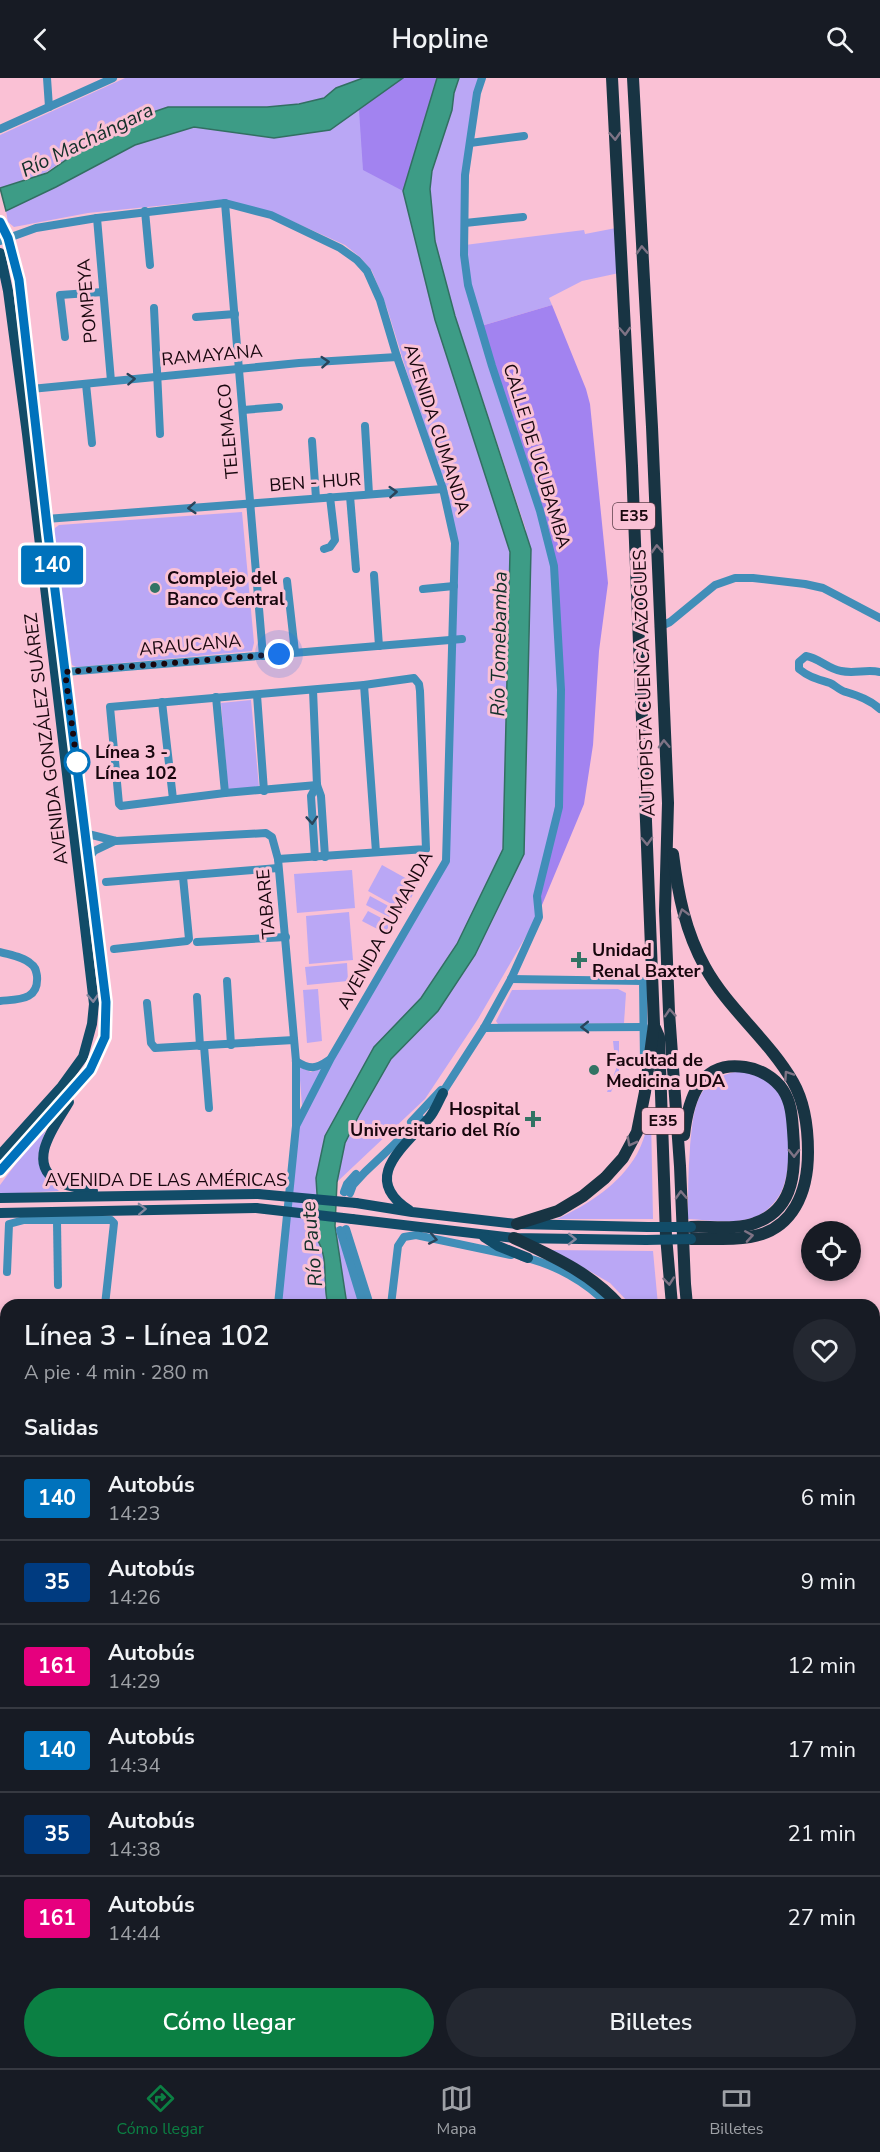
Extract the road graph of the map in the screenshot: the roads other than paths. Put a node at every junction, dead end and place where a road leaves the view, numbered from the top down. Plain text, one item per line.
1 (47, 78) edge
2 (113, 78) edge
3 (482, 78) edge
4 (612, 78) edge
5 (633, 78) edge
6 (102, 80) edge
7 (49, 107) junction
8 (0, 129) edge
9 (524, 136) dead end
10 (470, 143) junction
11 (225, 203) junction
12 (145, 211) junction
13 (523, 217) dead end
14 (97, 218) junction
15 (465, 223) junction
16 (1, 224) edge
17 (4, 240) edge
18 (0, 253) edge
19 (150, 265) dead end
20 (103, 292) junction
21 (154, 308) dead end
22 (235, 314) junction
23 (196, 317) dead end
24 (65, 337) dead end
25 (397, 357) junction
26 (239, 370) junction
27 (158, 377) junction
28 (111, 381) junction
29 (86, 384) junction
30 (31, 389) junction
31 (279, 407) dead end
32 (243, 410) junction
33 (365, 426) dead end
34 (160, 434) dead end
35 (312, 441) dead end
36 (92, 443) dead end
37 (443, 489) junction
38 (369, 494) junction
39 (350, 496) junction
40 (330, 497) junction
41 (316, 498) junction
42 (250, 503) junction
43 (46, 519) junction
44 (324, 549) dead end
45 (356, 569) dead end
46 (374, 575) dead end
47 (288, 581) dead end
48 (454, 586) junction
49 (423, 589) dead end
50 (880, 618) edge
51 (659, 627) junction
52 (457, 640) junction
53 (379, 646) junction
54 (295, 652) junction
55 (263, 656) junction
56 (65, 672) junction
57 (880, 672) edge
58 (364, 685) junction
59 (313, 690) junction
60 (257, 695) junction
61 (216, 697) junction
62 (162, 702) junction
63 (880, 709) edge
64 (317, 785) junction
65 (264, 790) junction
66 (225, 793) junction
67 (173, 799) junction
68 (668, 815) junction
69 (84, 833) junction
70 (116, 841) junction
71 (376, 852) junction
72 (315, 857) junction
73 (325, 857) junction
74 (88, 859) junction
75 (278, 864) junction
76 (183, 878) junction
77 (106, 882) dead end
78 (285, 937) junction
79 (197, 942) dead end
80 (114, 949) dead end
81 (0, 952) edge
82 (511, 979) junction
83 (227, 981) dead end
84 (197, 997) dead end
85 (0, 1001) edge
86 (147, 1003) dead end
87 (649, 1025) junction
88 (484, 1028) junction
89 (294, 1040) junction
90 (231, 1045) junction
91 (202, 1046) junction
92 (331, 1058) junction
93 (296, 1061) junction
94 (85, 1077) junction
95 (444, 1090) junction
96 (209, 1108) dead end
97 (296, 1126) junction
98 (0, 1155) edge
99 (680, 1166) junction
100 (0, 1171) edge
101 (108, 1195) junction
102 (0, 1198) edge
103 (412, 1212) junction
104 (3, 1214) edge
105 (57, 1221) junction
106 (517, 1224) junction
107 (346, 1226) junction
108 (691, 1233) junction
109 (481, 1235) junction
110 (514, 1238) junction
111 (528, 1258) junction
112 (7, 1272) dead end
113 (58, 1285) dead end
114 (106, 1299) edge
115 (279, 1299) edge
116 (362, 1299) edge
117 (368, 1299) edge
118 (392, 1299) edge
119 (600, 1299) edge
120 (613, 1299) edge
121 (671, 1299) edge
122 (686, 1299) edge

1 - 7 street
2 - 6 street
3 - 10 street, CALLE DE UCUBAMBA
4 -> 87 highway, AUTOPISTA CUENCA AZOGUES / E35
51 -> 5 highway, AUTOPISTA CUENCA AZOGUES / E35
6 - 7 street
7 - 8 street
9 - 10 street
10 - 15 street, CALLE DE UCUBAMBA
11 - 12 street, AVENIDA CUMANDA
11 - 22 street, TELEMACO
11 - 25 street, AVENIDA CUMANDA
12 - 14 street, AVENIDA CUMANDA
12 - 19 street
13 - 15 street
14 - 17 street, AVENIDA CUMANDA
14 - 20 street, POMPEYA
15 - 82 street, CALLE DE UCUBAMBA
16 - 17 main road, AVENIDA GONZÁLEZ SUÁREZ
17 - 30 main road, AVENIDA GONZÁLEZ SUÁREZ
18 -> 98 main road, AVENIDA GONZÁLEZ SUÁREZ
20 - 24 street
20 - 28 street, POMPEYA
21 - 27 street
22 - 23 street
22 - 26 street, TELEMACO
26 -> 25 street, RAMAYANA
25 - 37 street, AVENIDA CUMANDA
26 - 27 street, RAMAYANA
26 - 32 street, TELEMACO
28 -> 27 street, RAMAYANA
27 - 34 street
28 - 29 street, RAMAYANA
29 - 30 street, RAMAYANA
29 - 36 street
30 - 43 main road, AVENIDA GONZÁLEZ SUÁREZ
31 - 32 street
32 - 42 street, TELEMACO
33 - 38 street
35 - 41 street
38 -> 37 street, BEN - HUR
37 - 48 street, AVENIDA CUMANDA
38 - 39 street, BEN - HUR
39 - 40 street, BEN - HUR
39 - 45 street
40 - 41 street, BEN - HUR
40 - 44 street
41 - 42 street, BEN - HUR
42 -> 43 street, BEN - HUR
42 - 55 street, TELEMACO
43 - 56 main road, AVENIDA GONZÁLEZ SUÁREZ
46 - 53 street
47 - 54 street
48 - 49 street
48 - 52 street, AVENIDA CUMANDA
50 - 51 street
68 -> 51 highway, AUTOPISTA CUENCA AZOGUES / E35
52 - 53 street, ARAUCANA
52 - 92 street, AVENIDA CUMANDA
53 - 54 street, ARAUCANA
54 - 55 street, ARAUCANA
55 - 56 street, ARAUCANA
56 - 69 main road, AVENIDA GONZÁLEZ SUÁREZ
57 - 63 street
58 - 59 street
58 - 71 street
58 - 71 street
59 - 60 street
59 - 64 street
60 - 61 street
60 - 65 street
61 - 62 street
61 - 66 street
62 - 67 street
62 - 67 street
64 - 65 street
64 -> 72 street
64 - 73 street
65 - 66 street
66 - 67 street
99 -> 68 highway, AUTOPISTA CUENCA AZOGUES / E35
108 -> 68 highway
69 - 70 street, TABARE
69 - 74 main road, AVENIDA GONZÁLEZ SUÁREZ
70 - 74 street, TABARE
70 - 75 street, TABARE
71 - 73 street
72 - 73 street
72 - 75 street
74 - 94 main road, AVENIDA GONZÁLEZ SUÁREZ
75 - 76 street
75 - 78 street, TABARE
76 - 77 street
76 - 80 street
78 - 79 street
78 - 89 street, TABARE
81 - 85 street
82 - 87 street
82 - 88 street
83 - 90 street
84 - 91 street
86 - 91 street
87 -> 88 street
87 -> 106 highway
87 -> 121 highway, E35
88 - 95 street
89 - 90 street
89 - 93 street, TABARE
90 - 91 street
91 - 96 street
92 - 93 street
92 - 97 street, AVENIDA CUMANDA
93 - 97 street, TABARE
94 - 100 main road, AVENIDA GONZÁLEZ SUÁREZ
94 - 101 main road
95 - 95 street
95 - 103 main road
97 - 115 street, AVENIDA CUMANDA
99 -> 108 highway
122 -> 99 highway, E35
101 - 102 main road, AVENIDA DE LAS AMÉRICAS
101 - 103 main road, AVENIDA DE LAS AMÉRICAS, bridge
103 - 106 main road, AVENIDA DE LAS AMÉRICAS
104 -> 107 main road, AVENIDA DE LAS AMÉRICAS, bridge
105 - 112 street
105 - 113 street
105 - 114 street
106 - 108 main road, AVENIDA DE LAS AMÉRICAS, bridge
107 - 109 main road, AVENIDA DE LAS AMÉRICAS
107 - 116 street
107 - 117 street
110 -> 108 main road, AVENIDA DE LAS AMÉRICAS, bridge
109 - 110 main road, AVENIDA DE LAS AMÉRICAS
109 - 111 main road
110 - 120 highway
118 -> 111 street
111 - 119 street

